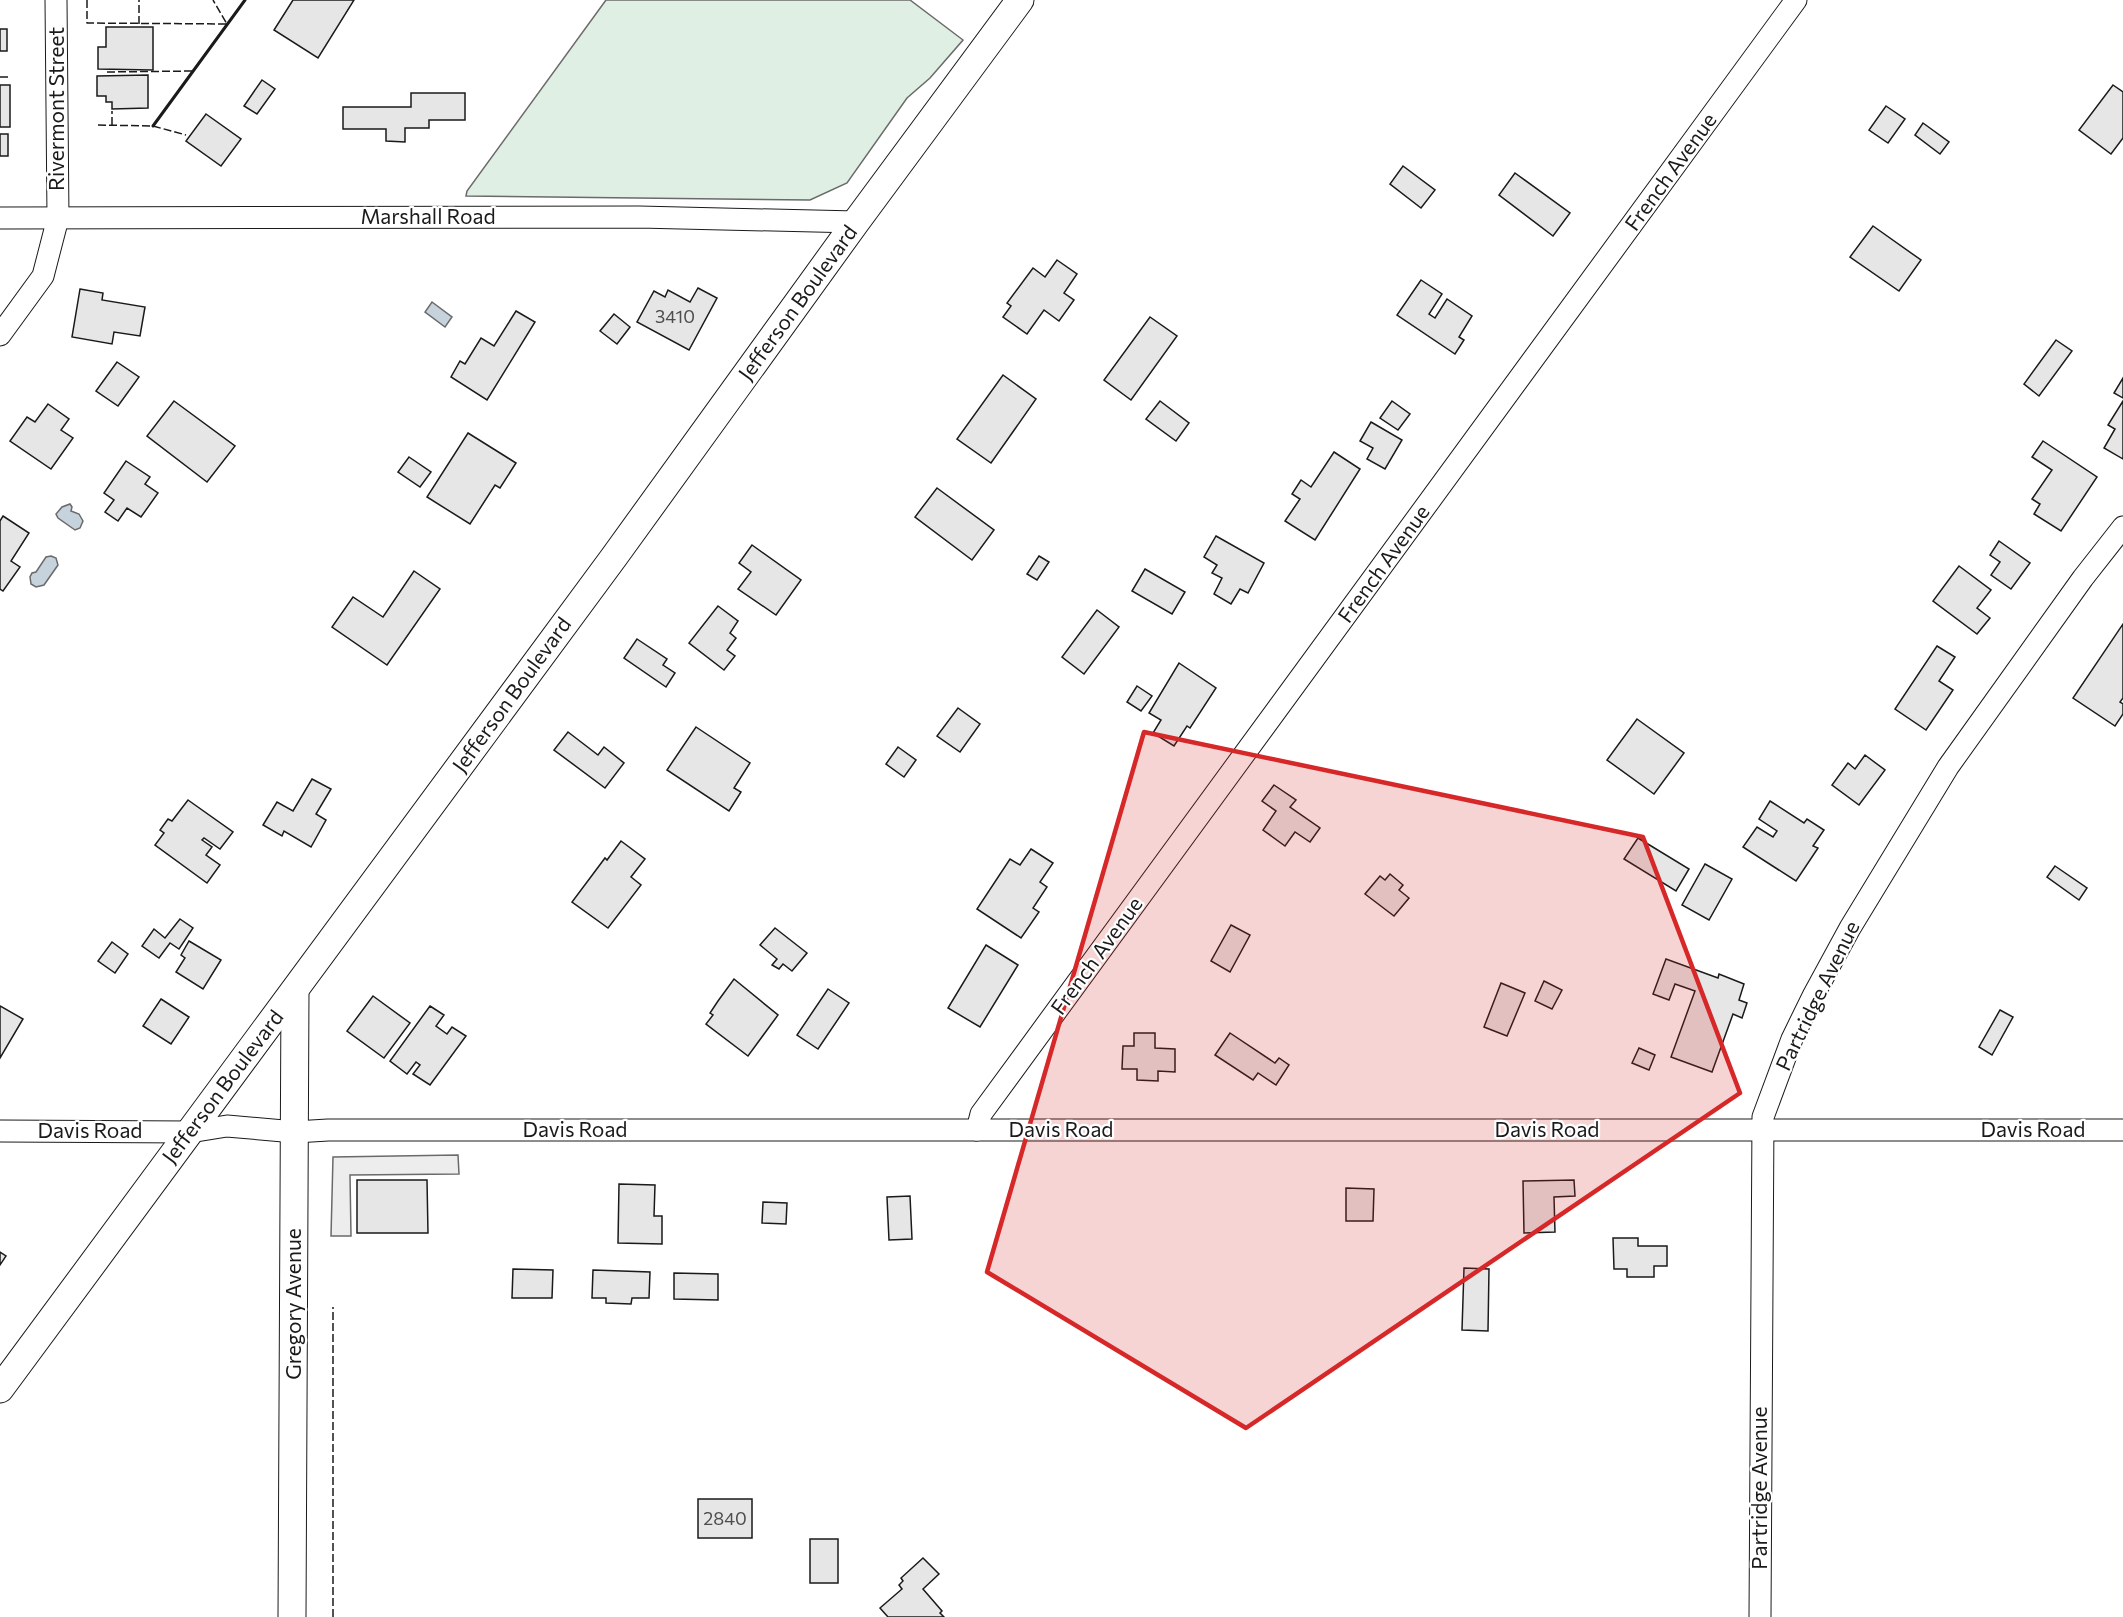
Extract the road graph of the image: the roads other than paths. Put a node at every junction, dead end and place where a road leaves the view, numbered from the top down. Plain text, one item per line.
1 (56, 0) edge
2 (1020, 0) edge
3 (1796, 0) edge
4 (0, 218) edge
5 (58, 218) junction
6 (850, 230) junction
7 (0, 335) edge
8 (2123, 527) edge
9 (295, 991) junction
10 (977, 1130) junction
11 (1761, 1130) junction
12 (2123, 1130) edge
13 (0, 1131) edge
14 (190, 1132) junction
15 (295, 1132) junction
16 (0, 1389) edge
17 (292, 1617) edge
18 (1760, 1617) edge

1 - 5 street, Rivermont Street
2 - 6 main road, Jefferson Boulevard
3 - 10 street, French Avenue
4 - 5 street, Marshall Road
5 - 6 street, Marshall Road
5 - 7 street, Rivermont Street
6 - 9 main road, Jefferson Boulevard
8 - 11 street, Partridge Avenue
9 - 14 main road, Jefferson Boulevard
9 - 15 main road, Gregory Avenue
10 - 11 street, Davis Road
10 - 15 street, Davis Road
11 - 12 street, Davis Road
11 - 18 street, Partridge Avenue
13 - 14 street, Davis Road
14 - 15 street, Davis Road
14 - 16 main road, Jefferson Boulevard
15 - 17 main road, Gregory Avenue

